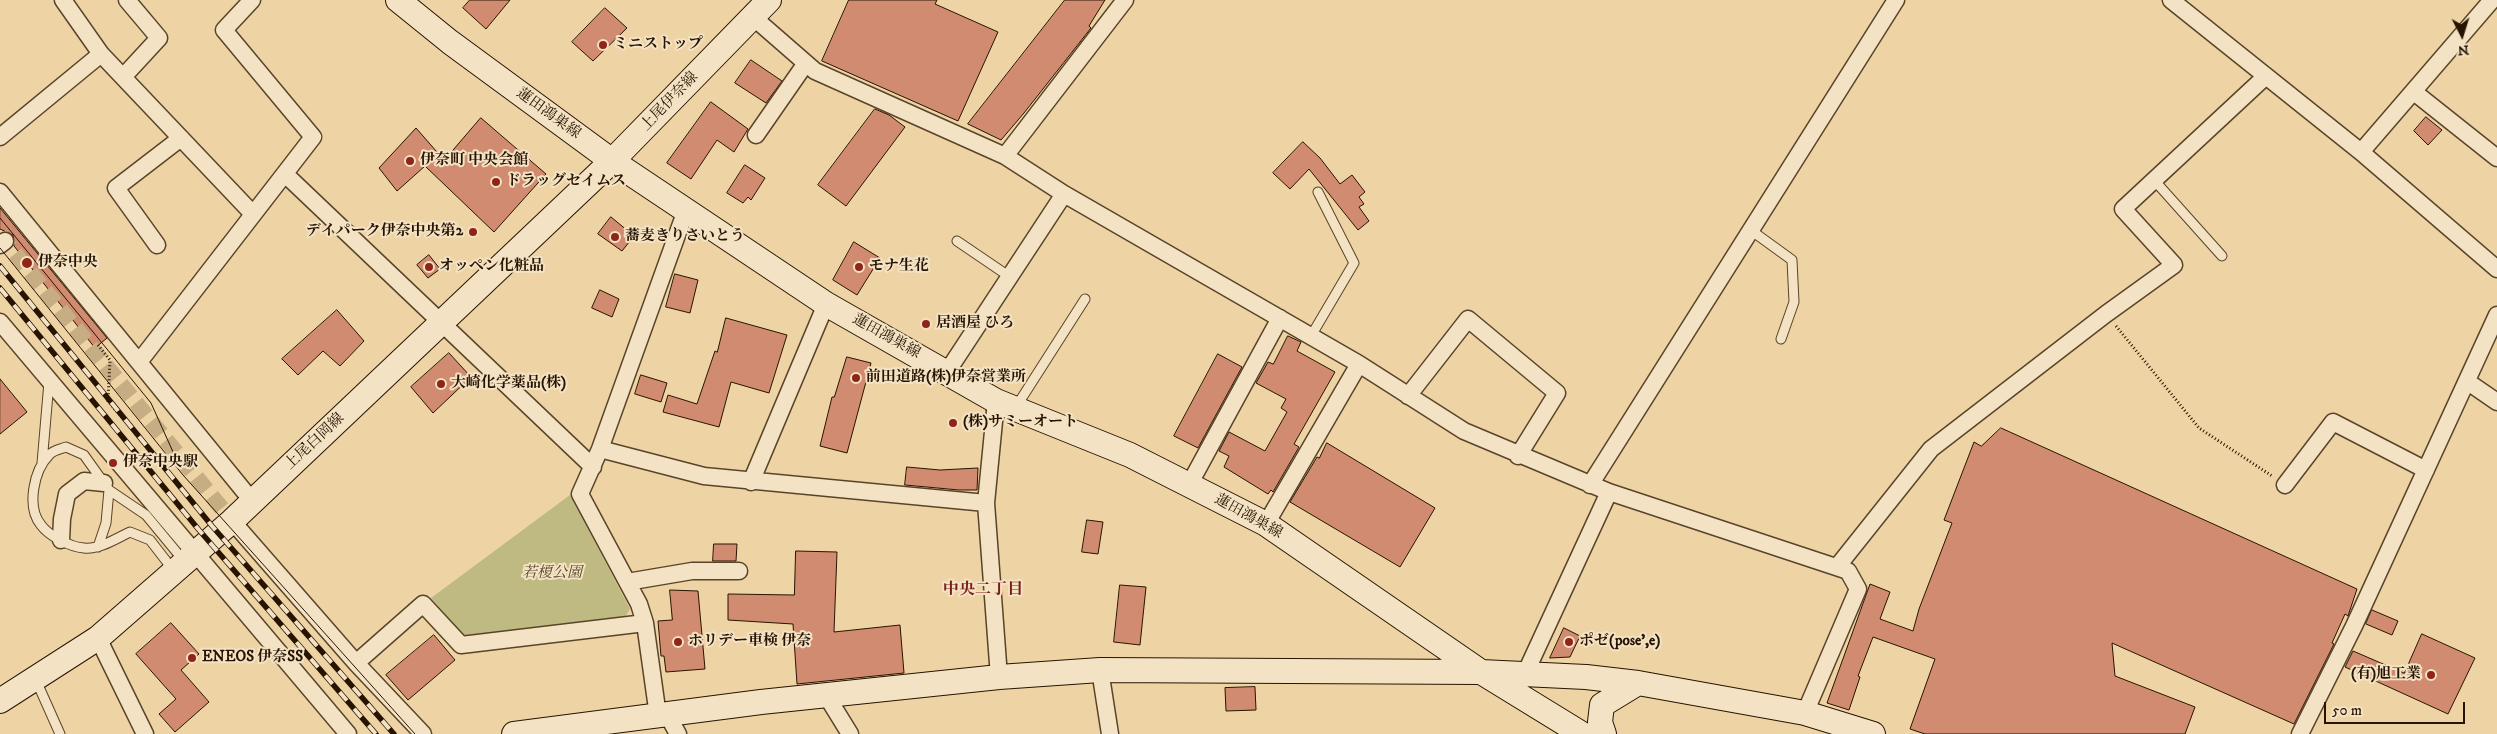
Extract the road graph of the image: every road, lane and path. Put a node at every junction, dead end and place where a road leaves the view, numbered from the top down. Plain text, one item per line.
1 (63, 0) edge
2 (127, 0) edge
3 (252, 0) edge
4 (398, 0) edge
5 (1125, 0) edge
6 (1896, 0) edge
7 (2171, 0) edge
8 (2492, 0) edge
9 (761, 9) edge
10 (101, 54) junction
11 (806, 63) junction
12 (2266, 76) junction
13 (123, 77) junction
14 (2414, 92) junction
15 (756, 135) dead end
16 (0, 137) edge
17 (181, 138) junction
18 (2361, 152) junction
19 (1005, 156) junction
20 (2497, 158) edge
21 (612, 161) junction
22 (284, 174) junction
23 (2154, 180) junction
24 (0, 192) edge
25 (1318, 192) dead end
26 (1064, 194) junction
27 (686, 210) junction
28 (252, 213) junction
29 (1752, 231) junction
30 (957, 241) dead end
31 (158, 245) dead end
32 (2222, 256) dead end
33 (2497, 269) edge
34 (1010, 277) junction
35 (1085, 299) dead end
36 (826, 304) junction
37 (2106, 314) junction
38 (2497, 315) edge
39 (1280, 318) junction
40 (0, 322) edge
41 (441, 323) junction
42 (1311, 336) junction
43 (1781, 339) dead end
44 (98, 345) dead end
45 (138, 362) junction
46 (1359, 364) junction
47 (947, 372) junction
48 (49, 380) junction
49 (2468, 382) junction
50 (1408, 396) junction
51 (2497, 402) edge
52 (1006, 404) junction
53 (126, 422) dead end
54 (600, 449) junction
55 (1518, 456) junction
56 (42, 464) junction
57 (593, 467) junction
58 (2426, 470) junction
59 (752, 482) junction
60 (1190, 485) junction
61 (1590, 485) junction
62 (2285, 485) joint
63 (106, 487) junction
64 (1609, 492) junction
65 (253, 502) junction
66 (986, 503) junction
67 (232, 521) junction
68 (1266, 524) junction
69 (61, 540) junction
70 (98, 547) junction
71 (184, 562) junction
72 (1837, 567) junction
73 (739, 571) dead end
74 (627, 582) junction
75 (645, 623) junction
76 (98, 638) junction
77 (356, 663) junction
78 (1100, 670) junction
79 (1481, 672) junction
80 (1525, 674) junction
81 (999, 677) junction
82 (35, 678) junction
83 (1638, 683) junction
84 (826, 695) junction
85 (0, 701) edge
86 (1805, 713) junction
87 (668, 722) edge
88 (60, 734) edge
89 (145, 734) edge
90 (348, 734) edge
91 (423, 734) edge
92 (514, 734) edge
93 (850, 734) edge
94 (1110, 734) edge
95 (1582, 734) edge
96 (1604, 734) edge
97 (1873, 734) edge
98 (2300, 734) edge

1 - 10 street
2 - 13 street
3 - 22 street
4 - 21 street, 蓮田鴻巣線
5 - 19 street
6 - 29 street
7 - 12 street
8 - 14 street
9 - 11 street
9 - 21 street, 上尾伊奈線
10 - 13 street
10 - 16 street
11 - 15 street
11 - 19 street
12 - 18 street
12 - 23 street
13 - 17 street
14 - 18 street
14 - 20 street
17 - 28 street
17 - 31 street
18 - 33 street
19 - 26 street
21 - 27 street, 蓮田鴻巣線
21 - 41 street, 上尾白岡線
22 - 28 street
22 - 41 street
23 - 32 lane
23 - 37 street
24 - 45 street
25 - 42 lane
26 - 34 street
26 - 39 street
27 - 36 street, 蓮田鴻巣線
27 - 54 street
28 - 45 street
29 - 43 lane
29 - 61 street
30 - 34 lane
34 - 47 street
35 - 52 lane
36 - 47 street, 蓮田鴻巣線
36 - 59 street
37 - 62 path
37 - 72 street
38 - 49 street
39 - 42 street
39 - 60 street
40 - 48 street
41 - 57 street
41 - 65 street, 上尾白岡線
42 - 46 street
44 - 53 path
45 - 65 street
46 - 50 street
46 - 68 street
47 - 52 street, 蓮田鴻巣線
48 - 56 lane
48 - 71 street
49 - 51 street
49 - 58 street
50 - 55 street
50 - 55 street
52 - 60 street, 蓮田鴻巣線
52 - 66 street
54 - 57 street
54 - 59 street
55 - 61 street
56 - 63 lane
56 - 69 lane
57 - 74 street
58 - 62 street
58 - 98 street
59 - 66 street
60 - 68 street, 蓮田鴻巣線
61 - 64 street
63 - 69 street
63 - 70 lane
63 - 71 lane
64 - 72 street
64 - 80 street
65 - 67 street, 上尾白岡線
66 - 81 street
67 - 71 street, 上尾白岡線
67 - 77 street
68 - 79 street, 蓮田鴻巣線
69 - 70 lane
70 - 71 lane
71 - 76 street, 上尾白岡線
71 - 90 street
72 - 86 street
73 - 74 street
74 - 75 street
75 - 77 street
75 - 87 street
76 - 82 street, 上尾白岡線
76 - 89 street
77 - 91 street
78 - 79 street
78 - 81 street
78 - 94 street
79 - 80 street
79 - 95 street, 蓮田鴻巣線
80 - 83 street
81 - 84 street
82 - 85 street, 上尾白岡線
82 - 88 lane
83 - 86 street
83 - 96 street
84 - 87 street
84 - 93 street
86 - 97 street
87 - 92 street

